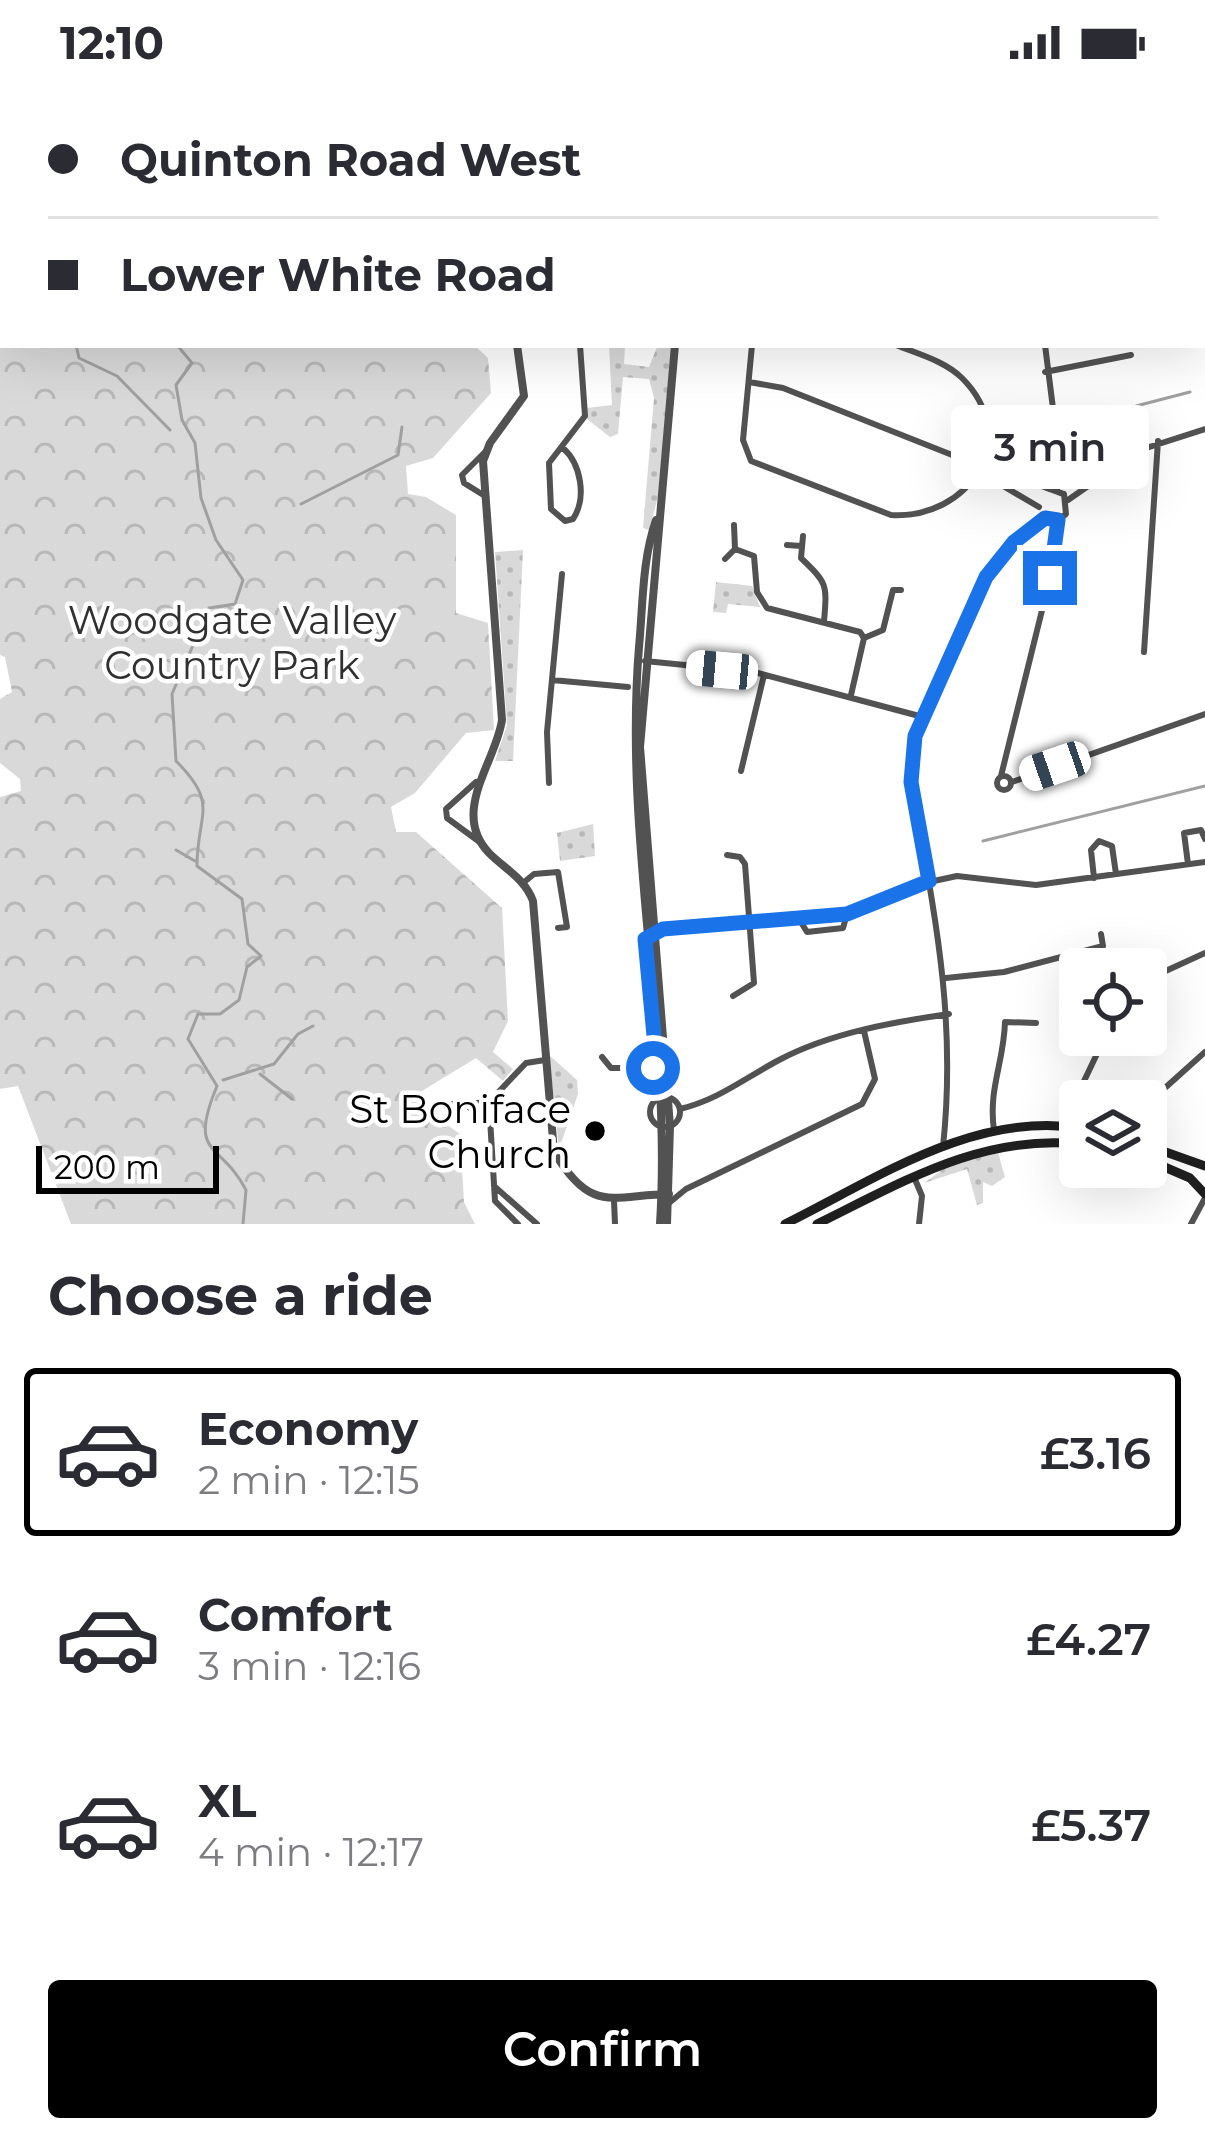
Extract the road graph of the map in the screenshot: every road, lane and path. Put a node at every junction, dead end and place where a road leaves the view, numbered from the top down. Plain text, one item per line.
1 (862, 84) edge
2 (874, 84) edge
3 (517, 348) edge
4 (580, 348) edge
5 (675, 348) edge
6 (752, 348) edge
7 (904, 348) edge
8 (1045, 348) edge
9 (1131, 355) dead end
10 (1045, 372) junction
11 (748, 382) junction
12 (1205, 429) edge
13 (1158, 441) junction
14 (563, 448) junction
15 (484, 452) junction
16 (983, 467) junction
17 (1057, 491) junction
18 (1047, 493) junction
19 (485, 496) junction
20 (1068, 500) junction
21 (1039, 506) junction
22 (1045, 518) junction
23 (1058, 520) junction
24 (734, 525) dead end
25 (803, 536) dead end
26 (787, 545) dead end
27 (800, 547) junction
28 (735, 549) junction
29 (725, 559) dead end
30 (562, 574) dead end
31 (901, 590) dead end
32 (824, 622) junction
33 (864, 638) junction
34 (1144, 652) dead end
35 (640, 669) junction
36 (764, 675) junction
37 (552, 680) junction
38 (628, 687) junction
39 (643, 688) junction
40 (851, 696) junction
41 (635, 699) junction
42 (1205, 713) edge
43 (923, 717) junction
44 (741, 771) dead end
45 (476, 782) junction
46 (549, 783) dead end
47 (1205, 839) edge
48 (481, 843) junction
49 (727, 855) dead end
50 (1205, 862) edge
51 (1188, 864) junction
52 (1116, 874) junction
53 (1094, 878) junction
54 (929, 881) junction
55 (524, 884) junction
56 (847, 914) junction
57 (799, 918) junction
58 (648, 921) junction
59 (748, 921) junction
60 (558, 928) dead end
61 (663, 929) junction
62 (1101, 934) dead end
63 (649, 938) junction
64 (1205, 953) edge
65 (1167, 970) edge
66 (946, 978) junction
67 (733, 996) dead end
68 (949, 1014) junction
69 (1036, 1023) dead end
70 (864, 1031) junction
71 (1205, 1052) edge
72 (602, 1057) dead end
73 (545, 1060) junction
74 (657, 1068) junction
75 (1167, 1086) edge
76 (664, 1097) junction
77 (489, 1102) junction
78 (447, 1103) dead end
79 (465, 1104) junction
80 (680, 1109) junction
81 (949, 1119) junction
82 (488, 1124) junction
83 (1059, 1125) edge
84 (666, 1127) junction
85 (994, 1130) junction
86 (945, 1141) junction
87 (957, 1144) junction
88 (1059, 1144) edge
89 (1167, 1153) edge
90 (1205, 1167) edge
91 (1167, 1169) edge
92 (914, 1177) junction
93 (669, 1181) junction
94 (1198, 1184) junction
95 (494, 1186) junction
96 (686, 1189) junction
97 (1205, 1196) edge
98 (666, 1197) junction
99 (614, 1201) junction
100 (518, 1224) edge
101 (537, 1224) edge
102 (615, 1224) edge
103 (663, 1224) edge
104 (785, 1224) edge
105 (817, 1224) edge
106 (919, 1224) edge
107 (1191, 1224) edge

1 - 2 street
3 - 15 street
4 - 14 street
5 - 35 street
6 - 11 street
7 - 16 street
8 - 10 street
9 - 10 street
10 - 17 street
11 - 16 street
11 - 16 street
12 - 13 street
13 - 20 street
13 - 34 street
14 - 14 street
15 - 19 street
15 - 19 street
16 - 18 street
16 - 21 street
17 - 18 street
17 - 20 street
18 - 21 street
19 - 45 street
20 - 23 street
21 - 22 street
22 - 23 street
22 - 43 street
23 - 42 street
24 - 28 street
25 - 27 street
26 - 27 street
27 - 32 street
28 - 29 street
28 - 32 street
30 - 37 street
31 - 33 street
32 - 33 street
33 - 40 street
35 - 36 street
35 - 38 street
35 - 39 street
35 - 41 street
36 - 40 street
36 - 44 street
37 - 38 street
37 - 46 street
38 - 41 street
39 - 41 street
39 - 58 street
40 - 43 street
41 - 58 street
43 - 54 street
45 - 48 street
45 - 48 street
47 - 51 street
48 - 55 street
49 - 59 street
50 - 51 street
51 - 52 street
52 - 53 street
52 - 53 street
53 - 54 street
54 - 56 street
54 - 66 street
55 - 60 street
55 - 73 street
56 - 57 street
56 - 57 street
57 - 59 street
58 - 61 street
58 - 63 street
59 - 61 street
59 - 67 street
61 - 63 street
62 - 66 street
63 - 74 street
63 - 76 street
64 - 65 street
66 - 68 street
68 - 70 street
68 - 81 street
69 - 85 street
70 - 80 street
70 - 96 street
71 - 75 street
72 - 74 street
73 - 77 street
73 - 99 street
74 - 76 street
76 - 80 street
76 - 84 street
76 - 84 street
77 - 79 street
77 - 82 street
78 - 79 street
79 - 82 street
80 - 84 street
81 - 86 street
81 - 87 street
82 - 95 street
83 - 85 main road
84 - 93 street
84 - 98 street
85 - 87 main road
86 - 87 main road
86 - 104 main road
87 - 88 main road
87 - 92 main road
89 - 90 main road
90 - 94 main road
91 - 94 main road
92 - 105 main road
92 - 106 street
93 - 96 street
93 - 98 street
94 - 97 main road
95 - 100 street
95 - 101 street
96 - 98 street
97 - 107 street
98 - 99 street
98 - 103 street
99 - 102 street

